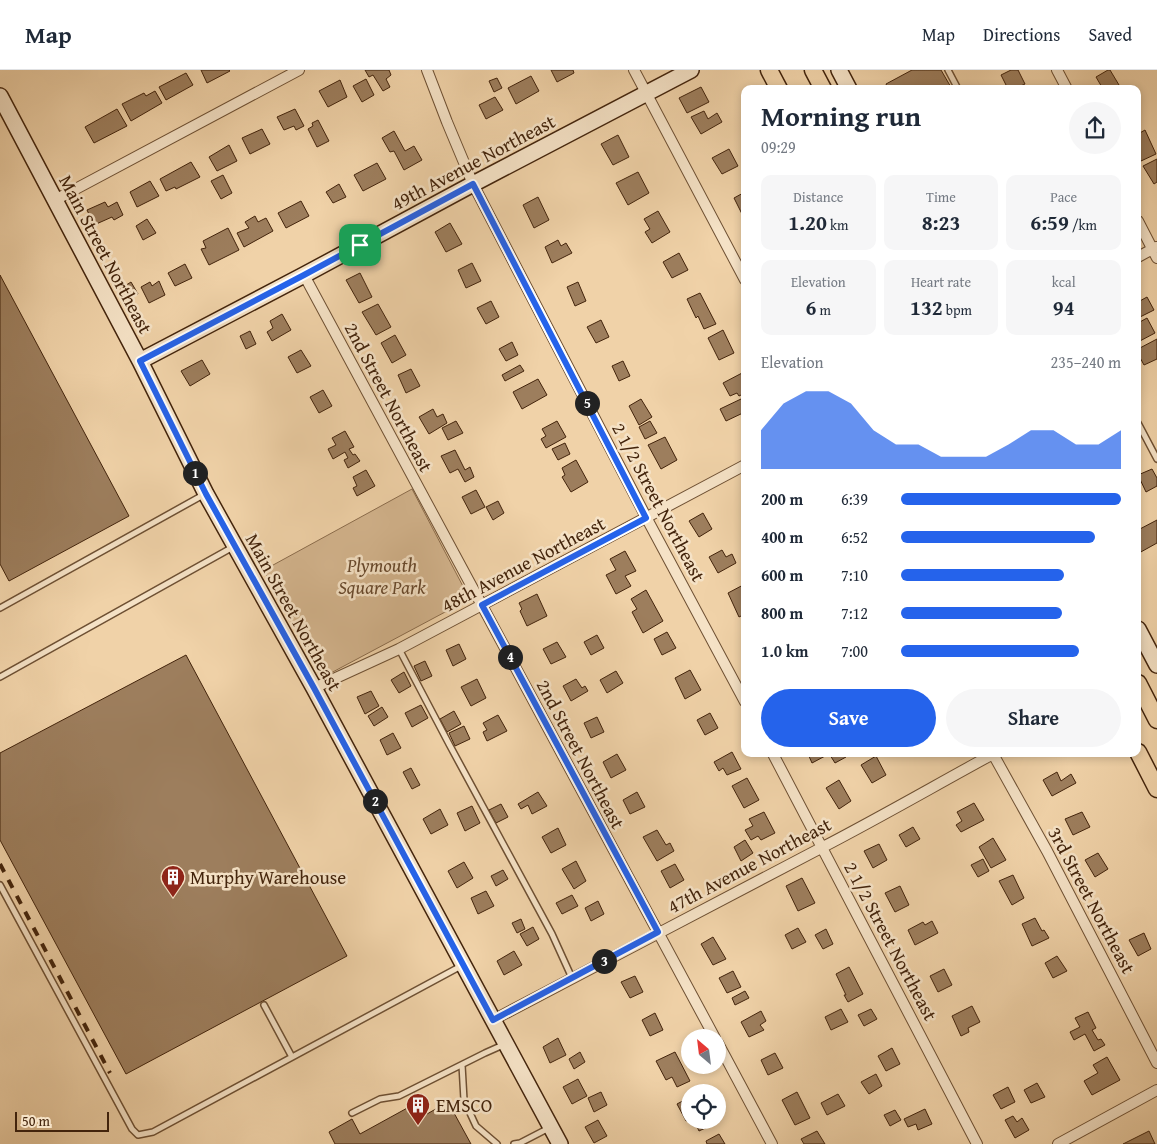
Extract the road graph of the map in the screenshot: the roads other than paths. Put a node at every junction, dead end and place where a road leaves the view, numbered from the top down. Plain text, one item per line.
1 (299, 70) edge
2 (427, 70) edge
3 (634, 70) edge
4 (691, 70) edge
5 (769, 70) edge
6 (813, 70) edge
7 (839, 70) edge
8 (948, 70) edge
9 (1057, 70) edge
10 (778, 85) edge
11 (821, 85) edge
12 (847, 85) edge
13 (956, 85) edge
14 (1065, 85) edge
15 (647, 94) junction
16 (2, 103) edge
17 (473, 184) junction
18 (55, 200) junction
19 (1141, 227) edge
20 (1155, 251) edge
21 (1141, 256) edge
22 (741, 272) edge
23 (304, 275) junction
24 (140, 361) junction
25 (1141, 429) edge
26 (1157, 459) edge
27 (741, 467) edge
28 (206, 494) junction
29 (646, 518) junction
30 (235, 546) junction
31 (482, 605) junction
32 (0, 608) edge
33 (1141, 634) edge
34 (399, 649) junction
35 (1156, 659) edge
36 (0, 677) edge
37 (314, 688) junction
38 (1141, 689) edge
39 (741, 695) edge
40 (1157, 720) edge
41 (774, 757) edge
42 (987, 757) edge
43 (995, 757) edge
44 (1141, 757) edge
45 (1157, 789) edge
46 (822, 847) junction
47 (0, 885) edge
48 (658, 932) junction
49 (463, 965) junction
50 (572, 978) junction
51 (264, 1006) dead end
52 (493, 1020) junction
53 (710, 1029) edge
54 (506, 1044) junction
55 (292, 1057) junction
56 (726, 1058) edge
57 (1157, 1063) edge
58 (462, 1065) junction
59 (1157, 1090) edge
60 (352, 1114) dead end
61 (551, 1127) junction
62 (497, 1144) edge
63 (514, 1144) edge
64 (560, 1144) edge
65 (772, 1144) edge
66 (977, 1144) edge
67 (1058, 1144) edge

1 - 18 street
2 - 17 street, 2 1/2 Street Northeast
3 - 15 street
4 - 15 street, 49th Avenue Northeast
5 - 10 main road
6 - 11 main road
7 - 12 street
8 - 13 lane
9 - 14 street
15 - 17 street, 49th Avenue Northeast
15 - 22 street
16 - 18 street, Main Street Northeast
17 - 23 street, 49th Avenue Northeast
17 - 29 street, 2 1/2 Street Northeast
18 - 24 street, Main Street Northeast
19 - 20 street
20 - 21 street
23 - 24 street, 49th Avenue Northeast
23 - 31 street, 2nd Street Northeast
24 - 28 street, Main Street Northeast
25 - 26 lane
27 - 29 street, 48th Avenue Northeast
28 - 30 street, Main Street Northeast
28 - 32 lane
29 - 31 street, 48th Avenue Northeast
29 - 39 street, 2 1/2 Street Northeast
30 - 36 lane
30 - 37 street, Main Street Northeast
31 - 34 street, 48th Avenue Northeast
31 - 48 street, 2nd Street Northeast
33 - 35 street
34 - 37 street, 48th Avenue Northeast
34 - 50 lane
37 - 49 street, Main Street Northeast
38 - 40 main road
41 - 46 street, 2 1/2 Street Northeast
42 - 46 street, 47th Avenue Northeast
43 - 57 street, 3rd Street Northeast
44 - 45 main road
46 - 48 street, 47th Avenue Northeast
46 - 66 street, 2 1/2 Street Northeast
47 - 55 lane
48 - 50 street, 47th Avenue Northeast
48 - 53 street, 2nd Street Northeast
49 - 52 street, Main Street Northeast
49 - 55 lane
50 - 52 street, 47th Avenue Northeast
51 - 55 lane
52 - 54 street, Main Street Northeast
54 - 58 lane
54 - 61 street, Main Street Northeast
56 - 65 street
58 - 60 lane
58 - 62 lane
59 - 67 street
61 - 63 lane
61 - 64 street, Main Street Northeast

